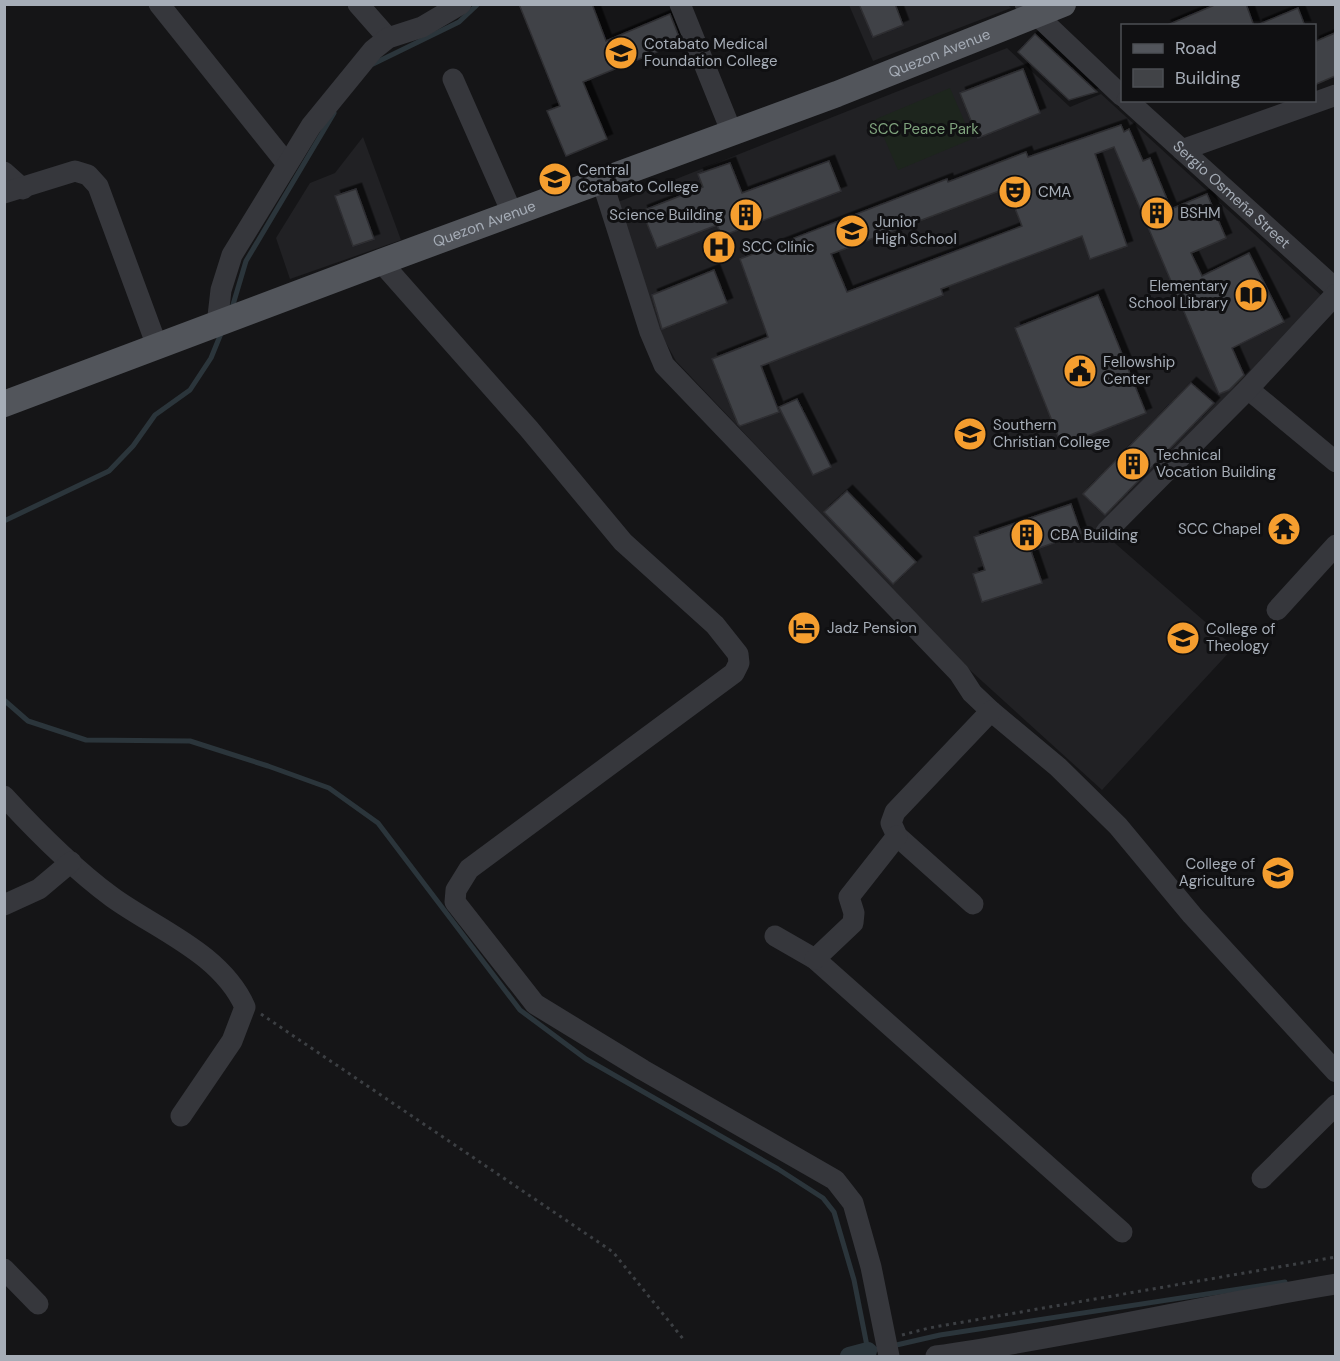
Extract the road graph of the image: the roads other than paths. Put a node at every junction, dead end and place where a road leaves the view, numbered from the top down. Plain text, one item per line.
1 (159, 4) edge
2 (358, 4) edge
3 (461, 4) edge
4 (680, 4) edge
5 (1063, 4) edge
6 (1030, 10) edge
7 (388, 38) junction
8 (453, 79) dead end
9 (1121, 95) edge
10 (1335, 95) edge
11 (1129, 102) edge
12 (1316, 102) edge
13 (1316, 102) edge
14 (732, 133) junction
15 (1182, 150) junction
16 (287, 164) junction
17 (4, 172) edge
18 (603, 181) junction
19 (14, 191) edge
20 (513, 215) junction
21 (381, 262) junction
22 (1335, 289) edge
23 (1335, 294) edge
24 (217, 325) junction
25 (157, 346) junction
26 (1248, 388) junction
27 (4, 404) edge
28 (1335, 462) edge
29 (1106, 532) dead end
30 (1335, 545) edge
31 (1277, 610) dead end
32 (991, 711) junction
33 (4, 796) edge
34 (897, 836) junction
35 (71, 862) junction
36 (973, 904) dead end
37 (4, 905) edge
38 (776, 936) dead end
39 (815, 959) junction
40 (1335, 1072) edge
41 (1335, 1105) edge
42 (181, 1116) dead end
43 (1262, 1178) dead end
44 (1122, 1232) dead end
45 (4, 1269) edge
46 (1335, 1284) edge
47 (38, 1304) dead end
48 (887, 1348) edge
49 (936, 1356) edge

1 - 16 street
2 - 7 street
3 - 7 street
4 - 14 street
5 - 6 main road, Quezon Avenue
6 - 9 street
6 - 14 main road, Quezon Avenue
7 - 16 street
8 - 20 street
10 - 12 street
11 - 15 street, Sergio Osmeña Street
13 - 15 street
14 - 18 main road, Quezon Avenue
15 - 22 street, Sergio Osmeña Street
16 - 24 street
17 - 19 street
18 - 20 main road, Quezon Avenue
18 - 32 street
19 - 25 street
20 - 21 main road, Quezon Avenue
21 - 24 main road, Quezon Avenue
21 - 48 street
23 - 26 street
24 - 25 main road, Quezon Avenue
25 - 27 main road, Quezon Avenue
26 - 28 street
26 - 29 street
30 - 31 street
32 - 34 street
32 - 40 street
33 - 35 street
34 - 36 street
34 - 39 street
35 - 37 street
35 - 42 street
38 - 39 street
39 - 44 street
41 - 43 street
45 - 47 street
46 - 49 street

